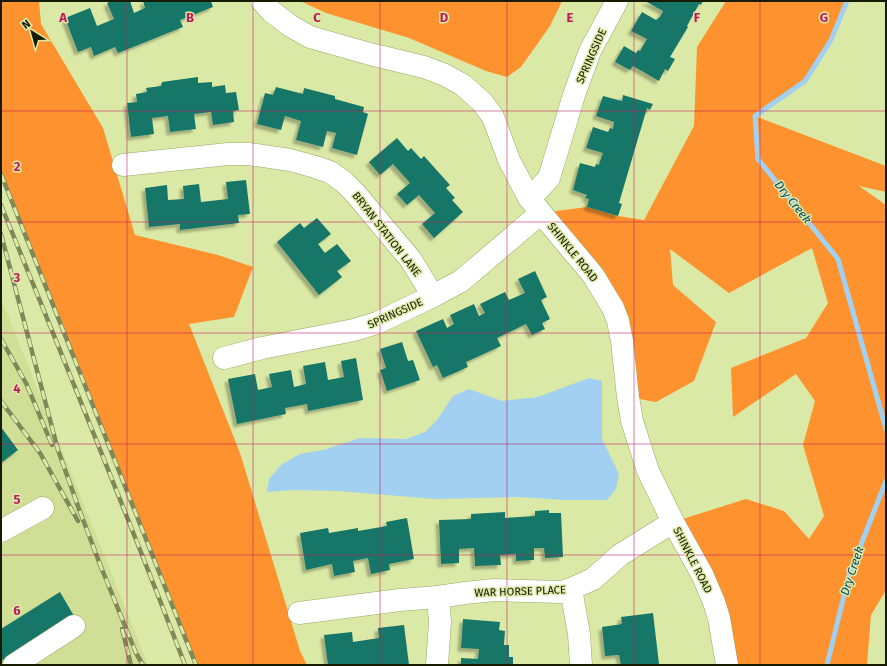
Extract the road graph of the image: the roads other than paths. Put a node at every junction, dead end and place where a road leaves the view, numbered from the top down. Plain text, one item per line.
1 (262, 1) edge
2 (617, 1) edge
3 (123, 165) dead end
4 (535, 206) junction
5 (433, 296) junction
6 (224, 358) dead end
7 (43, 508) dead end
8 (673, 522) junction
9 (1, 531) edge
10 (571, 589) junction
11 (438, 598) junction
12 (299, 613) dead end
13 (74, 626) dead end
14 (14, 665) edge
15 (437, 665) edge
16 (581, 665) edge
17 (727, 665) edge

1 - 4 street, SHINKLE ROAD
2 - 4 street, SPRINGSIDE
3 - 5 street, BRYAN STATION LANE
4 - 5 street, SPRINGSIDE
4 - 8 street, SHINKLE ROAD
5 - 6 street, SPRINGSIDE
7 - 9 street
8 - 10 street, WAR HORSE PLACE
8 - 17 street, SHINKLE ROAD
10 - 11 street, WAR HORSE PLACE
10 - 16 street
11 - 12 street, WAR HORSE PLACE
11 - 15 street
13 - 14 street

